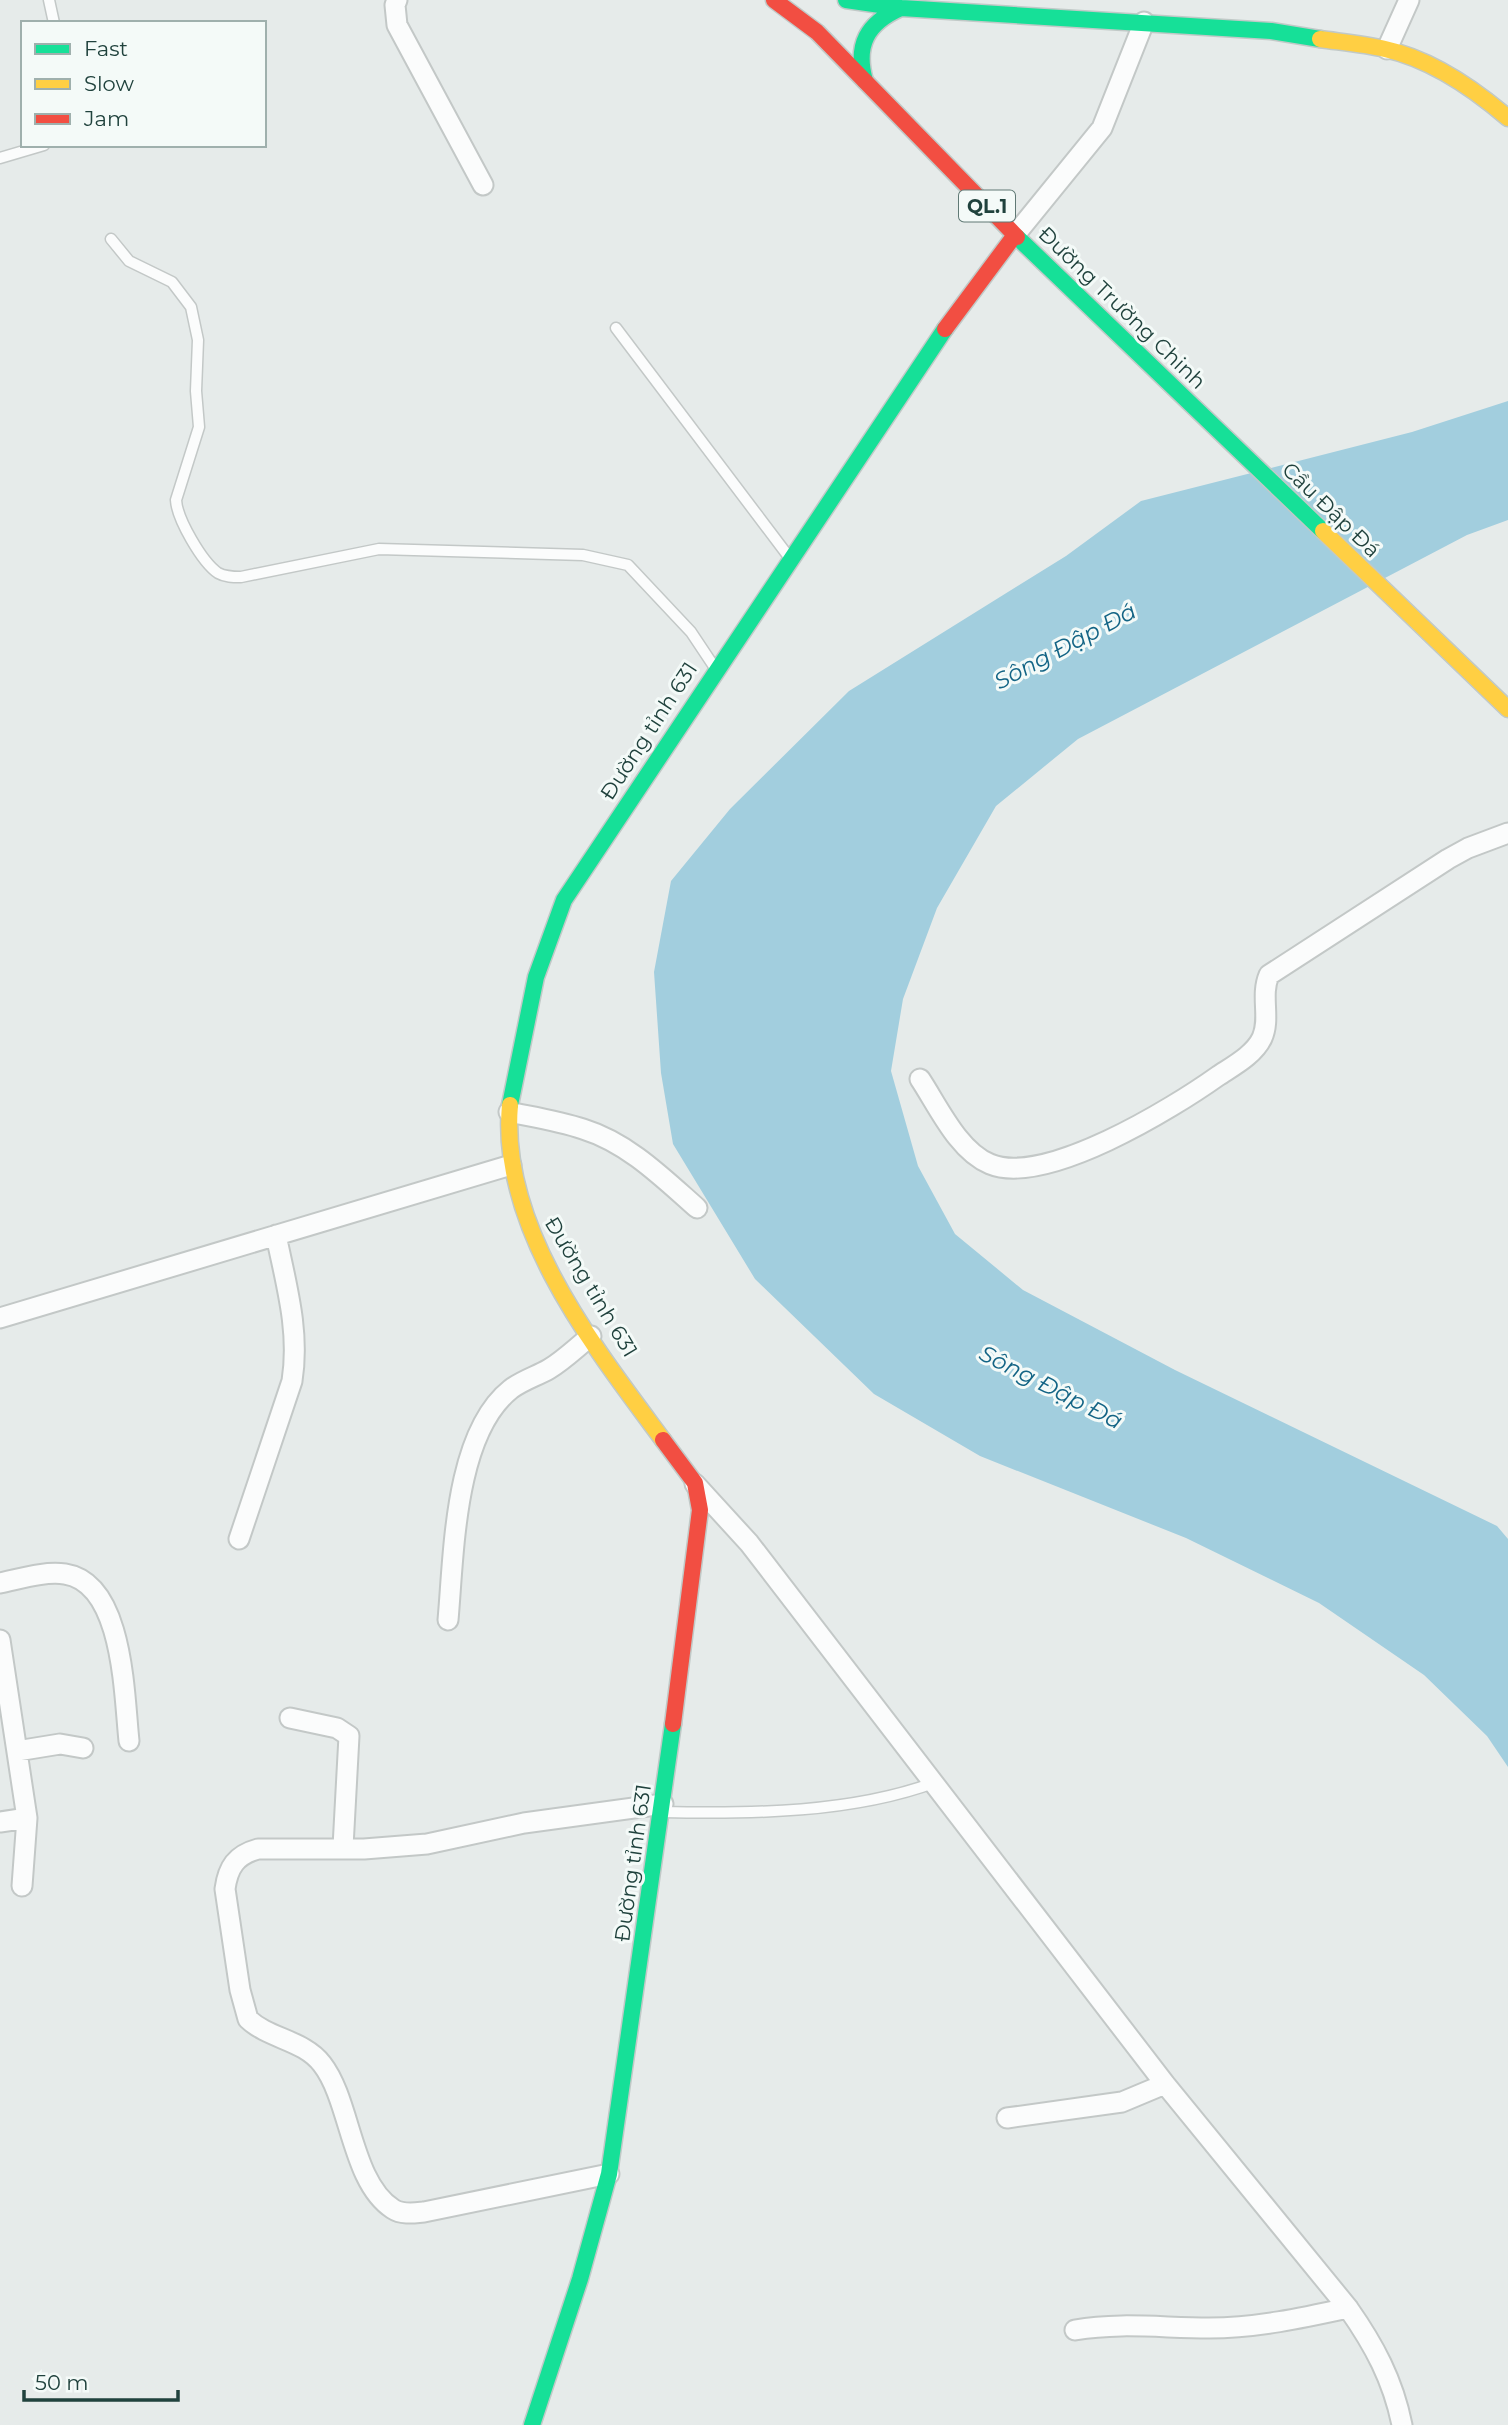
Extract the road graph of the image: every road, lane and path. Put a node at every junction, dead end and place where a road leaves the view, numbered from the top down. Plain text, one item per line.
1 (49, 0) edge
2 (397, 0) edge
3 (774, 0) edge
4 (846, 0) edge
5 (1409, 0) edge
6 (901, 8) junction
7 (54, 21) edge
8 (1144, 22) junction
9 (1387, 49) junction
10 (865, 81) junction
11 (1508, 118) edge
12 (37, 147) edge
13 (0, 158) edge
14 (483, 185) dead end
15 (1015, 235) junction
16 (111, 239) dead end
17 (616, 328) dead end
18 (1200, 412) joint
19 (789, 558) junction
20 (715, 669) junction
21 (1508, 709) edge
22 (1508, 833) edge
23 (920, 1079) dead end
24 (509, 1112) junction
25 (511, 1165) junction
26 (697, 1208) dead end
27 (276, 1235) junction
28 (0, 1318) edge
29 (591, 1336) junction
30 (695, 1483) junction
31 (239, 1539) dead end
32 (0, 1583) edge
33 (448, 1620) dead end
34 (0, 1640) edge
35 (290, 1718) dead end
36 (129, 1741) dead end
37 (83, 1748) dead end
38 (17, 1751) junction
39 (936, 1782) junction
40 (663, 1808) junction
41 (27, 1818) junction
42 (0, 1822) edge
43 (343, 1847) junction
44 (22, 1886) dead end
45 (1165, 2084) junction
46 (1007, 2118) dead end
47 (608, 2174) junction
48 (1348, 2308) junction
49 (1075, 2330) dead end
50 (532, 2425) edge
51 (1402, 2425) edge

1 - 7 lane
2 - 14 street
3 - 10 main road, Đường Trường Chinh / QL.1
4 - 6 main road
5 - 9 street
6 - 8 main road
6 - 10 main road
8 - 9 main road
8 - 15 street
9 - 11 main road
10 - 15 main road, Đường Trường Chinh / QL.1
12 - 13 lane
15 - 18 main road, Đường Trường Chinh / QL.1
15 - 19 main road, Đường tỉnh 631
16 - 20 lane
17 - 19 lane
18 - 21 main road, Cầu Đập Đá / QL.1
19 - 20 main road, Đường tỉnh 631
20 - 24 main road, Đường tỉnh 631
22 - 23 street
24 - 25 main road, Đường tỉnh 631
24 - 26 street
25 - 27 street
25 - 29 main road, Đường tỉnh 631
27 - 28 street
27 - 31 street
29 - 30 main road, Đường tỉnh 631
29 - 33 street
30 - 39 street
30 - 40 main road, Đường tỉnh 631
32 - 36 street
34 - 38 street
35 - 43 street
37 - 38 street
38 - 41 street
39 - 40 lane
39 - 45 street
40 - 43 street
40 - 47 main road, Đường tỉnh 631
41 - 42 street
41 - 44 street
43 - 47 street
45 - 46 street
45 - 48 street
47 - 50 main road, Đường tỉnh 631
48 - 49 street
48 - 51 street

